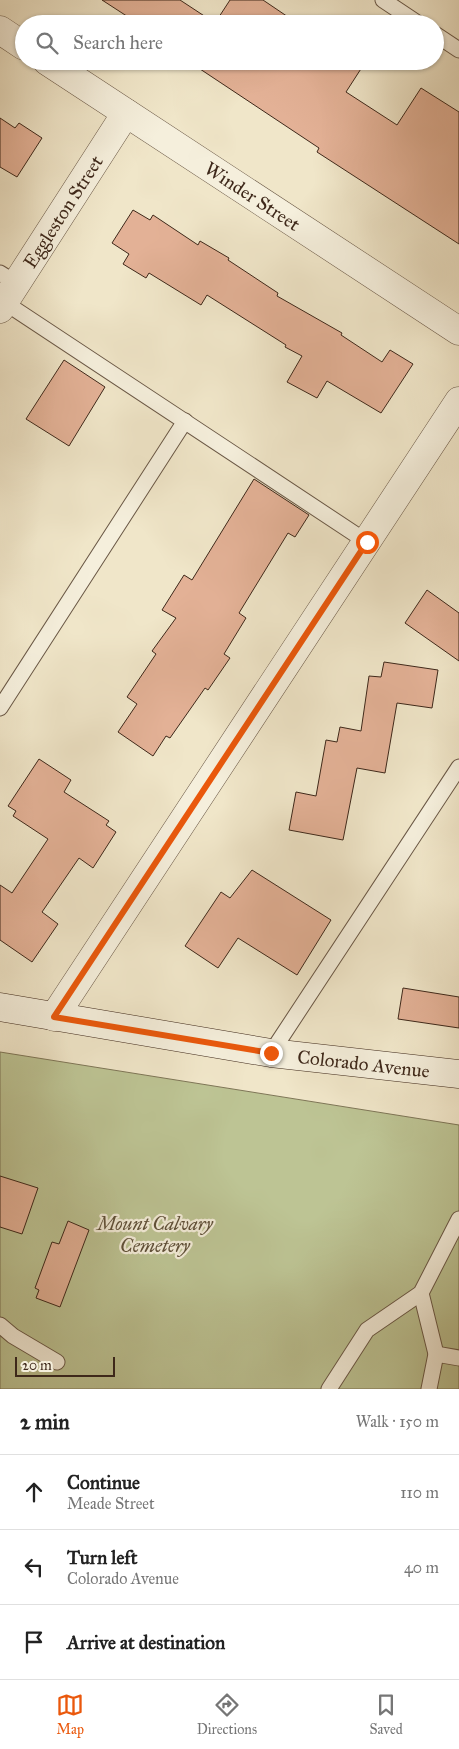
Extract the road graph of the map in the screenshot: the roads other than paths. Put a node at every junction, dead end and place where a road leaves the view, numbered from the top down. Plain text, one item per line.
1 (383, 0) edge
2 (406, 15) edge
3 (0, 30) edge
4 (15, 40) edge
5 (444, 40) edge
6 (459, 50) edge
7 (62, 70) edge
8 (126, 113) junction
9 (5, 292) edge
10 (459, 331) edge
11 (459, 401) edge
12 (185, 421) junction
13 (367, 542) junction
14 (0, 708) edge
15 (459, 767) edge
16 (0, 1007) edge
17 (54, 1017) junction
18 (271, 1053) junction
19 (459, 1074) edge
20 (459, 1219) edge
21 (421, 1292) junction
22 (0, 1325) edge
23 (436, 1354) junction
24 (459, 1358) edge
25 (56, 1362) dead end
26 (329, 1389) edge
27 (429, 1389) edge

1 - 2 lane
3 - 4 street
5 - 6 lane
7 - 8 street, Winder Street
8 - 9 street, Eggleston Street
8 - 10 street, Winder Street
9 - 12 lane
11 - 13 street
12 - 13 lane
12 - 14 lane
13 - 17 street
15 - 18 lane
16 - 17 street, Colorado Avenue
17 - 18 street, Colorado Avenue
18 - 19 street, Colorado Avenue
20 - 21 lane
21 - 23 lane
21 - 26 lane
22 - 25 lane
23 - 24 lane
23 - 27 lane

